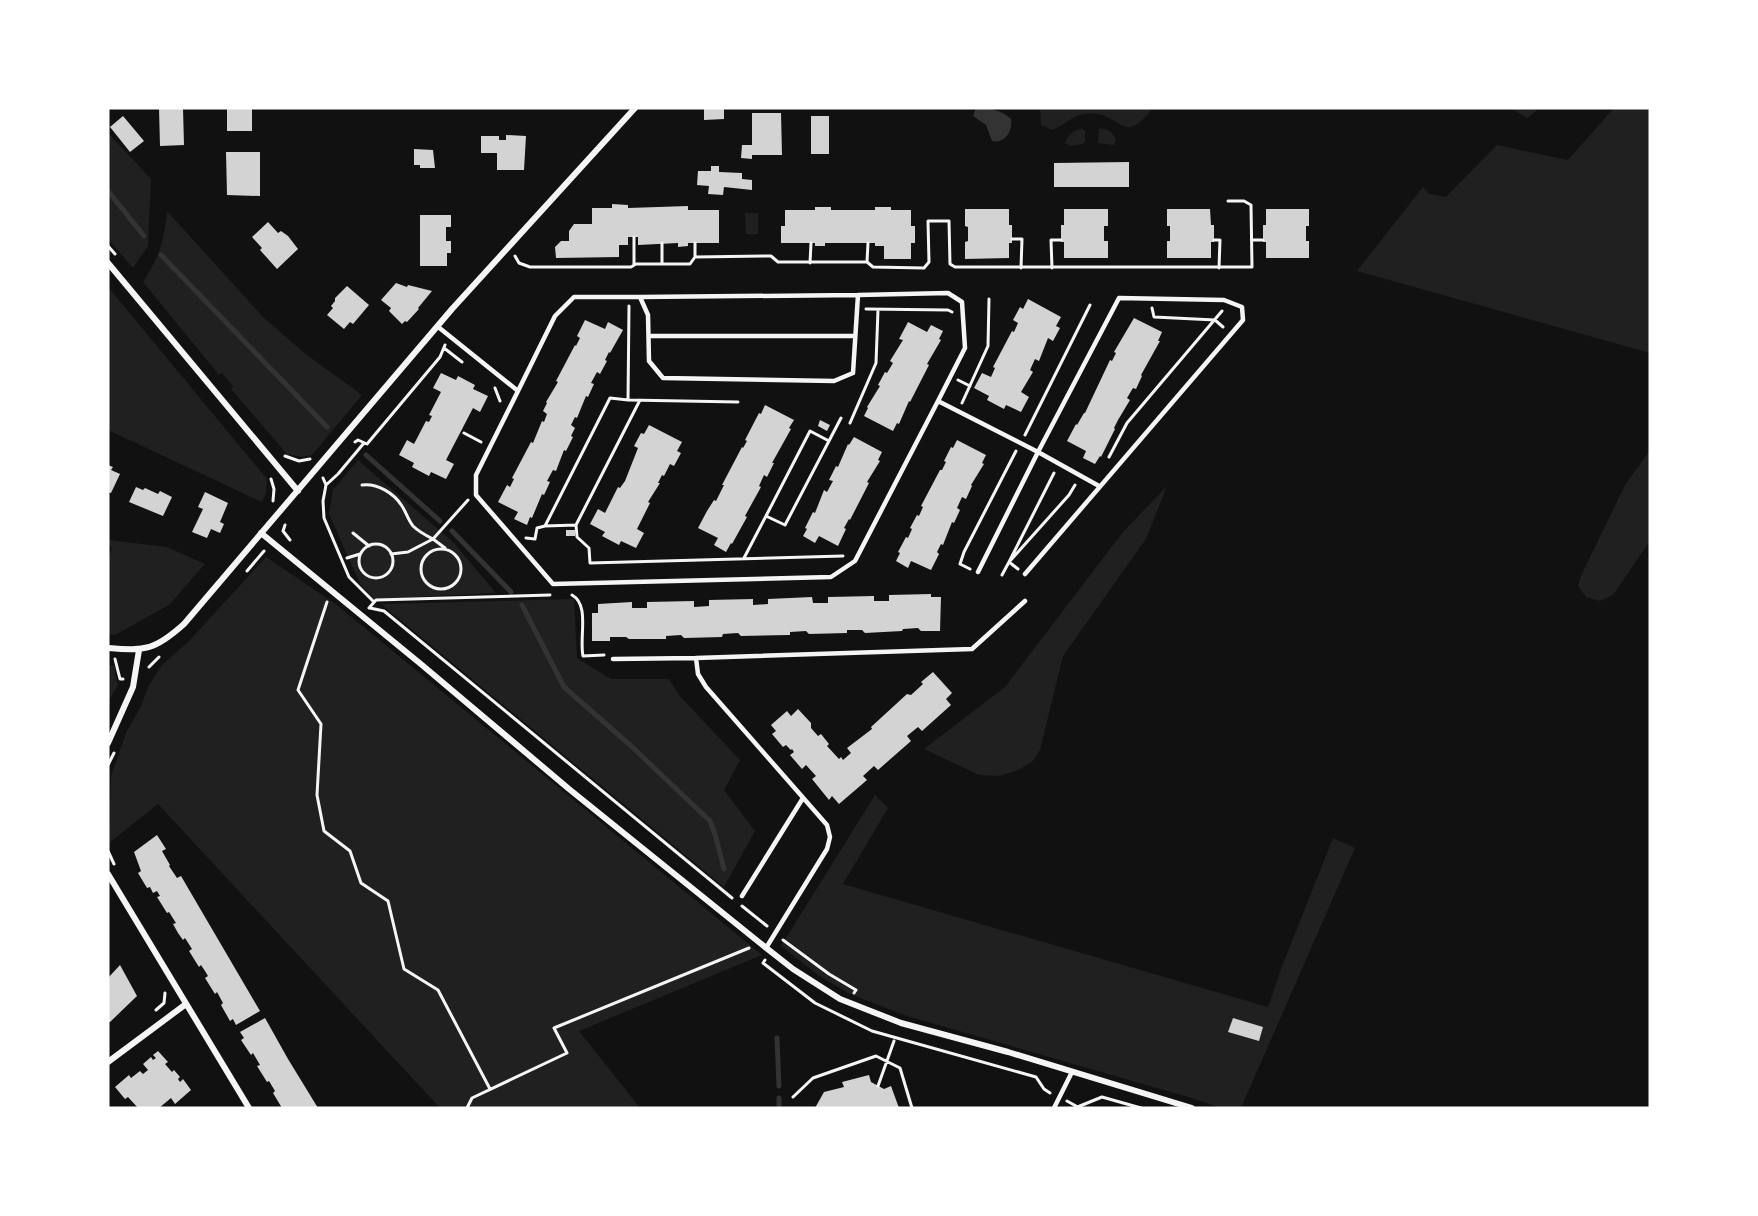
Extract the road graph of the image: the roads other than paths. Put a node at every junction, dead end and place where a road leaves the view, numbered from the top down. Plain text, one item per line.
1 (635, 108) edge
2 (108, 263) edge
3 (858, 295) junction
4 (640, 297) junction
5 (437, 326) junction
6 (649, 336) junction
7 (855, 336) junction
8 (518, 391) junction
9 (938, 401) junction
10 (1038, 452) junction
11 (1099, 486) junction
12 (298, 491) junction
13 (261, 533) junction
14 (978, 572) dead end
15 (1025, 574) road end
16 (1025, 600) dead end
17 (108, 648) edge
18 (139, 650) junction
19 (696, 658) junction
20 (613, 659) road end
21 (108, 742) edge
22 (802, 798) junction
23 (108, 874) edge
24 (742, 896) dead end
25 (766, 948) junction
26 (186, 1004) junction
27 (108, 1062) edge
28 (1072, 1072) junction
29 (249, 1108) edge
30 (1054, 1108) edge
31 (1192, 1108) edge

1 - 5 street
2 - 12 street
3 - 4 lane
3 - 7 lane
3 - 9 lane
4 - 6 lane
4 - 8 lane
5 - 8 lane
5 - 12 street
6 - 7 lane
6 - 7 lane
8 - 9 lane
9 - 10 lane
10 - 11 lane
10 - 11 lane
10 - 14 lane
11 - 15 lane
12 - 13 street
13 - 18 street
13 - 25 street
16 - 19 lane
17 - 18 street
18 - 21 street
19 - 20 lane
19 - 22 lane
22 - 24 lane
22 - 25 lane
23 - 26 street
25 - 28 street
26 - 27 street
26 - 29 street
28 - 30 lane
28 - 31 street

